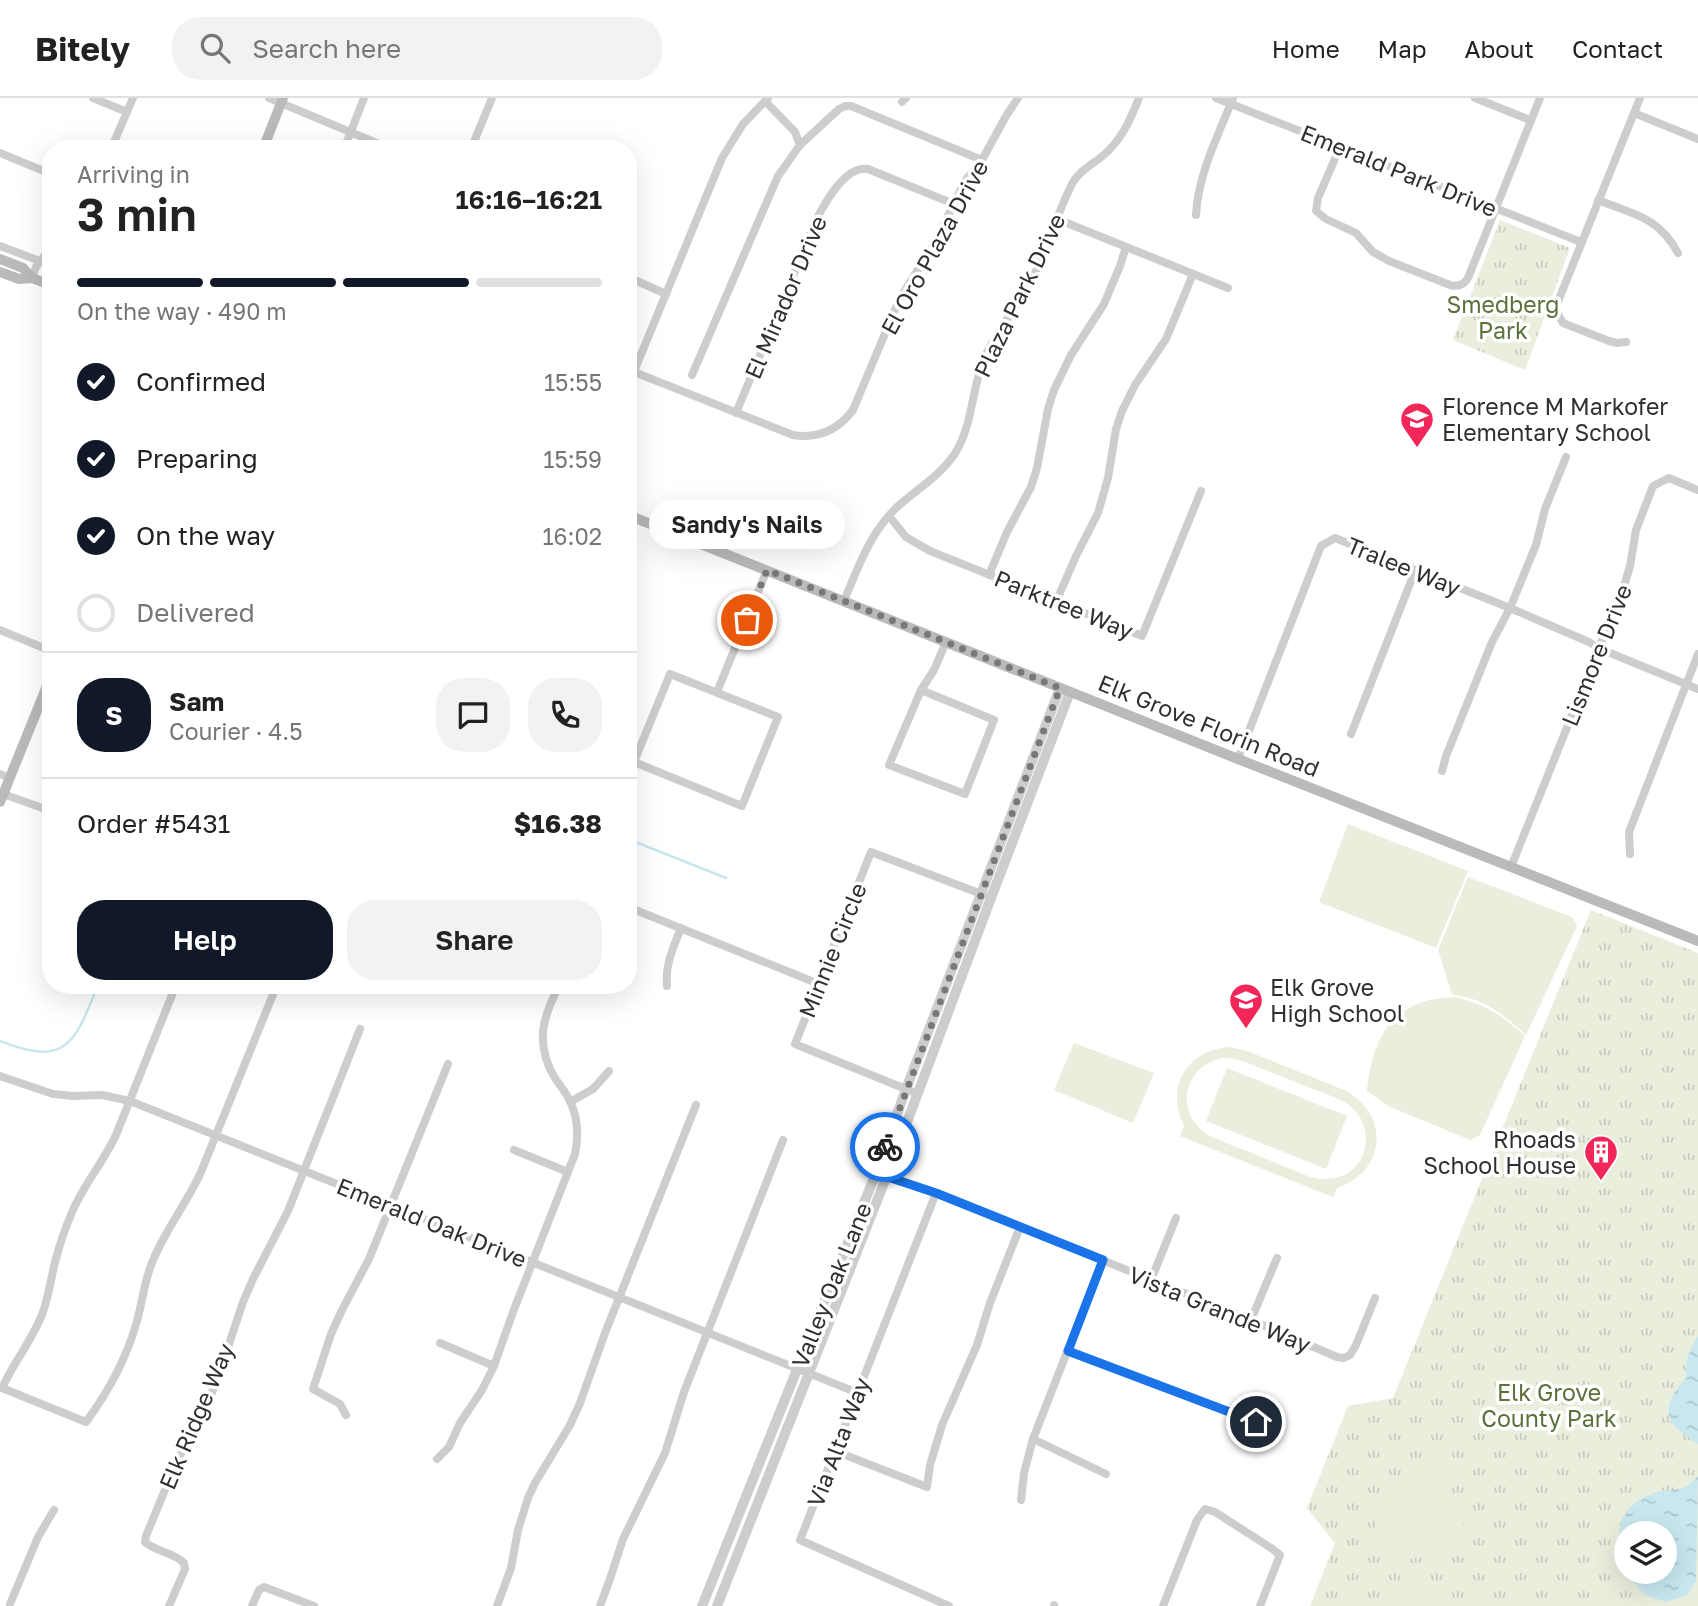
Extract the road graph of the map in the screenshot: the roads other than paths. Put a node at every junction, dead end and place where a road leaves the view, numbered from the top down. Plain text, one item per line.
1 (93, 98) edge
2 (133, 98) edge
3 (269, 98) edge
4 (364, 98) edge
5 (492, 98) edge
6 (1018, 98) edge
7 (1139, 98) edge
8 (1216, 98) edge
9 (1475, 98) edge
10 (1540, 98) edge
11 (1640, 98) edge
12 (766, 99) edge
13 (282, 101) edge
14 (1232, 101) edge
15 (127, 112) junction
16 (1634, 113) junction
17 (1530, 120) junction
18 (350, 132) junction
19 (1698, 139) edge
20 (115, 140) edge
21 (267, 140) edge
22 (347, 140) edge
23 (369, 140) edge
24 (475, 140) edge
25 (800, 145) junction
26 (1340, 147) junction
27 (0, 153) edge
28 (982, 160) junction
29 (42, 170) edge
30 (1598, 200) junction
31 (954, 204) junction
32 (1496, 209) junction
33 (1196, 215) dead end
34 (1057, 219) junction
35 (1581, 242) junction
36 (0, 246) edge
37 (1126, 247) junction
38 (1678, 253) dead end
39 (42, 258) edge
40 (0, 259) edge
41 (40, 261) junction
42 (0, 272) edge
43 (1193, 274) junction
44 (32, 278) junction
45 (637, 281) edge
46 (42, 282) edge
47 (1228, 288) dead end
48 (666, 294) junction
49 (1626, 342) dead end
50 (637, 365) edge
51 (637, 373) edge
52 (692, 375) dead end
53 (736, 414) junction
54 (1566, 457) dead end
55 (1698, 490) edge
56 (1201, 491) dead end
57 (889, 516) junction
58 (637, 519) edge
59 (767, 570) junction
60 (1415, 571) junction
61 (989, 575) junction
62 (844, 601) junction
63 (1056, 601) junction
64 (1510, 608) junction
65 (0, 631) edge
66 (946, 642) junction
67 (42, 647) edge
68 (1598, 648) junction
69 (1698, 654) edge
70 (1686, 684) junction
71 (1698, 689) edge
72 (921, 690) junction
73 (1065, 690) junction
74 (717, 692) junction
75 (42, 696) edge
76 (1351, 734) dead end
77 (637, 755) edge
78 (1238, 759) junction
79 (637, 763) edge
80 (1442, 771) dead end
81 (5, 776) edge
82 (2, 798) edge
83 (42, 809) edge
84 (1629, 854) dead end
85 (1511, 867) junction
86 (986, 896) junction
87 (637, 911) edge
88 (681, 928) junction
89 (1698, 941) edge
90 (818, 984) junction
91 (667, 986) dead end
92 (172, 994) edge
93 (273, 994) edge
94 (555, 994) edge
95 (360, 1030) dead end
96 (448, 1064) dead end
97 (609, 1071) dead end
98 (0, 1076) edge
99 (906, 1089) junction
100 (918, 1094) junction
101 (130, 1101) junction
102 (570, 1102) junction
103 (696, 1105) dead end
104 (217, 1135) junction
105 (783, 1140) dead end
106 (514, 1150) dead end
107 (304, 1170) junction
108 (568, 1172) junction
109 (876, 1173) junction
110 (887, 1178) junction
111 (936, 1193) junction
112 (391, 1205) junction
113 (1176, 1219) dead end
114 (1020, 1227) junction
115 (1277, 1258) dead end
116 (1103, 1260) junction
117 (533, 1262) junction
118 (1151, 1280) junction
119 (619, 1297) junction
120 (1375, 1298) dead end
121 (1251, 1320) junction
122 (707, 1333) junction
123 (440, 1343) dead end
124 (1068, 1351) junction
125 (494, 1366) junction
126 (797, 1368) junction
127 (810, 1373) junction
128 (858, 1393) junction
129 (346, 1415) dead end
130 (1276, 1432) dead end
131 (1033, 1439) junction
132 (835, 1451) junction
133 (437, 1459) dead end
134 (1106, 1474) dead end
135 (1021, 1500) dead end
136 (54, 1510) dead end
137 (0, 1600) edge
138 (703, 1603) edge
139 (12, 1605) edge
140 (169, 1606) edge
141 (252, 1606) edge
142 (314, 1606) edge
143 (497, 1606) edge
144 (600, 1606) edge
145 (718, 1606) edge
146 (949, 1606) edge
147 (1163, 1606) edge
148 (1260, 1606) edge

1 - 15 street
2 - 15 street
3 - 13 street
4 - 18 street
5 - 24 street
6 - 28 street, El Oro Plaza Drive
7 - 34 street, Plaza Park Drive
8 - 14 street, Emerald Park Drive
9 - 17 street
10 - 17 street
11 - 16 street
12 - 25 street
12 - 48 street
13 - 18 street
13 - 21 main road
14 - 26 street, Emerald Park Drive
14 - 33 street
15 - 20 street
16 - 19 street
16 - 30 street
17 - 32 street
18 - 22 street
18 - 23 street
25 - 28 street
25 - 52 street
26 - 32 street, Emerald Park Drive
26 - 32 street
27 - 29 street
28 - 31 street, El Oro Plaza Drive
30 - 35 street
30 - 38 street
31 - 53 street, El Oro Plaza Drive
31 - 53 street, El Mirador Drive
32 - 35 street, Emerald Park Drive
34 - 37 street
34 - 57 street, Plaza Park Drive
35 - 49 street
36 - 41 street
37 - 43 street
37 - 61 street
39 - 41 street
40 - 44 main road
41 - 44 street
42 - 44 main road
43 - 47 street
43 - 63 street
44 - 46 main road
45 - 48 street
48 - 50 street
51 - 53 street, El Oro Plaza Drive
54 - 64 street
55 - 68 street, Lismore Drive
56 - 63 street, Parktree Way
57 - 61 street, Parktree Way
57 - 62 street, Plaza Park Drive
58 - 59 main road, Elk Grove Florin Road
59 - 62 main road, Elk Grove Florin Road
59 - 74 street
60 - 64 street, Tralee Way
60 - 76 street
60 - 78 street, Tralee Way
61 - 63 street, Parktree Way
62 - 66 main road, Elk Grove Florin Road
64 - 68 street, Tralee Way
64 - 80 street
65 - 67 street
66 - 72 street
66 - 73 main road, Elk Grove Florin Road
68 - 70 street, Tralee Way
68 - 85 street, Lismore Drive
69 - 70 street
70 - 71 street, Tralee Way
70 - 84 street
72 - 72 street
73 - 78 main road, Elk Grove Florin Road
73 - 86 street, Valley Oak Lane
74 - 77 street
74 - 79 street
75 - 81 main road
78 - 85 main road, Elk Grove Florin Road
81 - 82 main road
82 - 83 street
85 - 89 main road, Elk Grove Florin Road
86 - 90 street, Minnie Circle
86 - 99 street, Valley Oak Lane
86 - 100 street, Valley Oak Lane
87 - 88 street
88 - 90 street
88 - 91 street
90 - 99 street, Minnie Circle
92 - 101 street
93 - 104 street
94 - 102 street
95 - 107 street
96 - 112 street
97 - 102 street
98 - 101 street, Emerald Oak Drive
99 - 100 street, Minnie Circle
99 - 109 street, Valley Oak Lane
100 - 110 street, Valley Oak Lane
101 - 104 street, Emerald Oak Drive
101 - 104 street
102 - 108 street
103 - 119 street
104 - 107 street, Emerald Oak Drive
105 - 122 street
106 - 108 street
107 - 112 street, Emerald Oak Drive
107 - 140 street, Elk Ridge Way
108 - 117 street
109 - 110 street, Vista Grande Way
109 - 126 street, Valley Oak Lane
110 - 111 street, Vista Grande Way
110 - 127 street, Valley Oak Lane
111 - 114 street, Vista Grande Way
111 - 128 street, Via Alta Way
112 - 117 street, Emerald Oak Drive
112 - 129 street
113 - 118 street
114 - 116 street, Vista Grande Way
114 - 132 street
115 - 121 street
116 - 118 street, Vista Grande Way
116 - 124 street
117 - 119 street, Emerald Oak Drive
117 - 125 street
118 - 121 street, Vista Grande Way
119 - 122 street, Emerald Oak Drive
119 - 143 street
120 - 121 street, Vista Grande Way
122 - 126 street, Emerald Oak Drive
122 - 144 street
123 - 125 street
124 - 130 street
124 - 131 street
125 - 133 street
126 - 127 street, Emerald Oak Drive
126 - 138 street, Valley Oak Lane
127 - 128 street, Emerald Oak Drive
127 - 145 street, Valley Oak Lane
128 - 132 street, Via Alta Way
131 - 134 street
131 - 135 street
132 - 146 street, Via Alta Way
136 - 139 street
137 - 139 street
138 - 145 street
141 - 142 street
147 - 148 street

